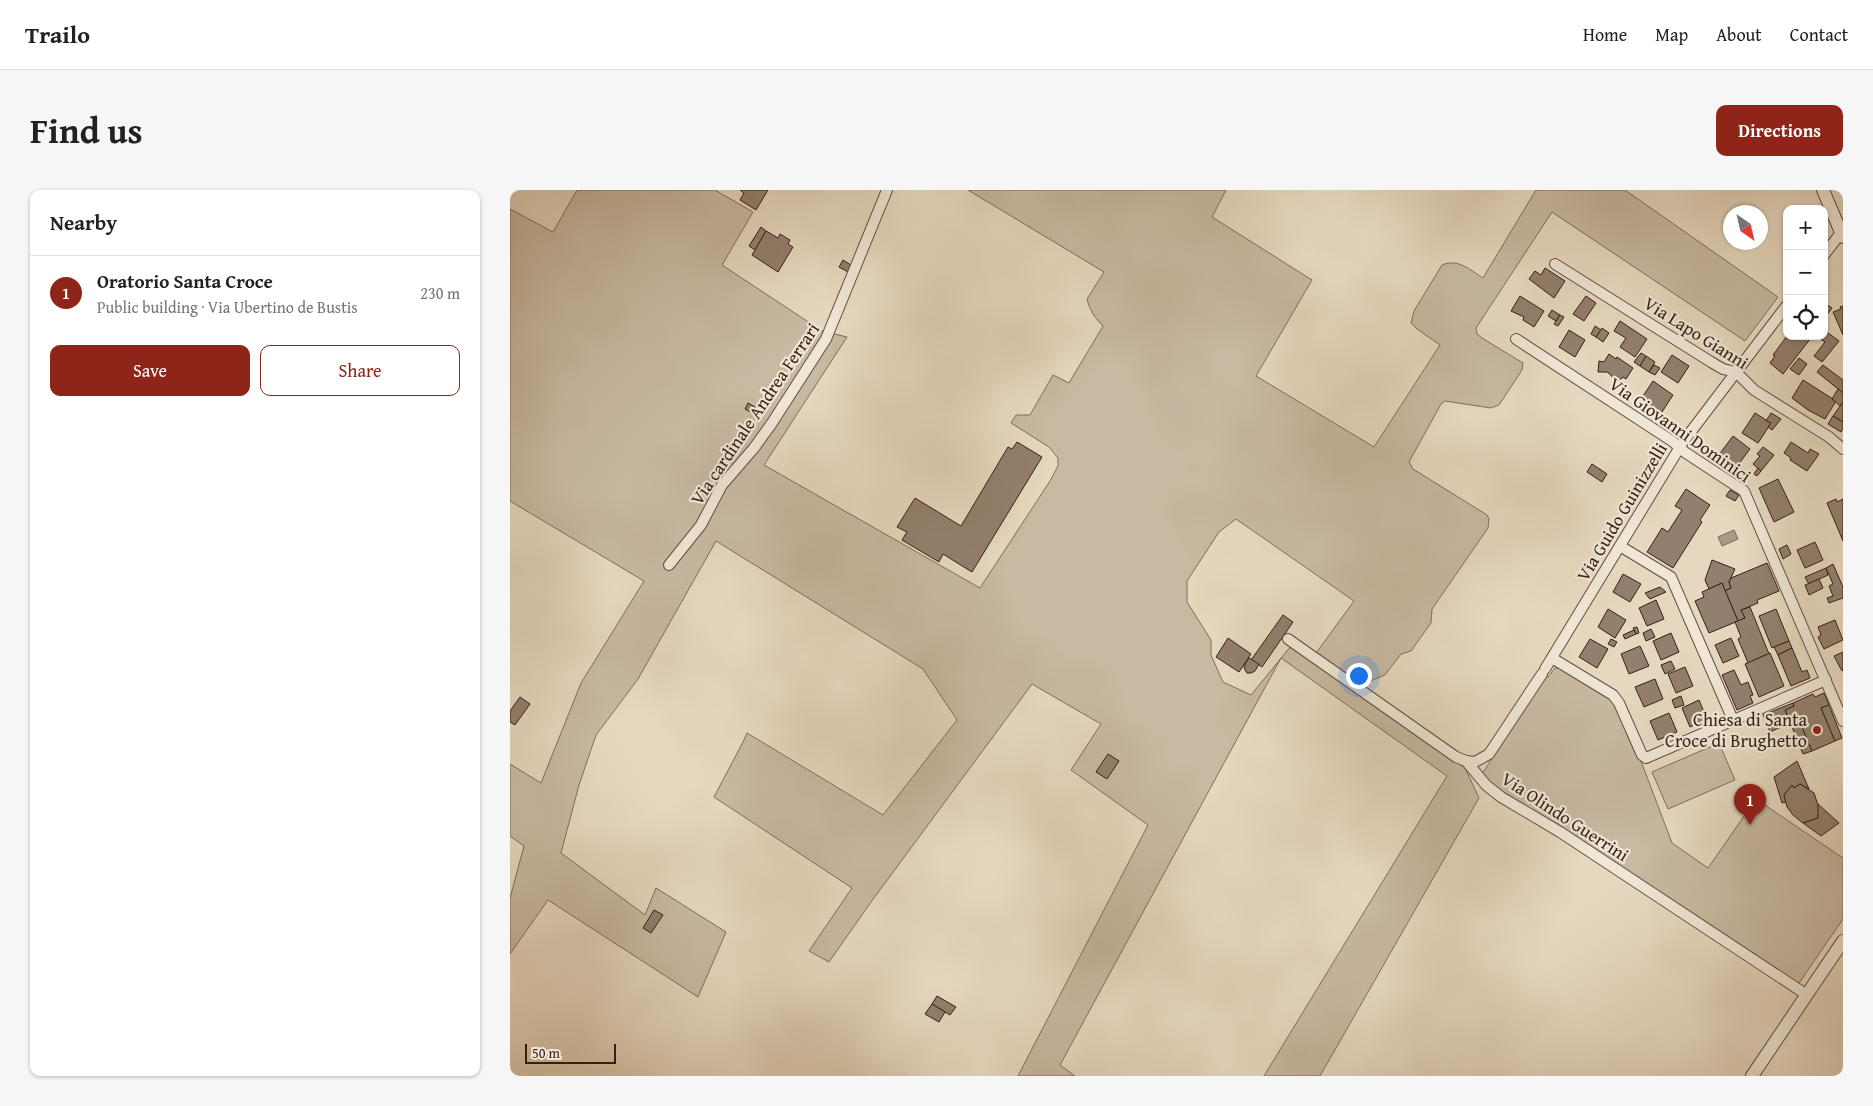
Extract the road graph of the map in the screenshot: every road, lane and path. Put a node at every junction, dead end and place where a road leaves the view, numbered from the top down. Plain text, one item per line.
1 (887, 190) edge
2 (1823, 190) edge
3 (1842, 233) edge
4 (1828, 250) edge
5 (1556, 264) dead end
6 (1783, 309) edge
7 (1516, 339) dead end
8 (1736, 372) junction
9 (1680, 447) junction
10 (1843, 449) edge
11 (1620, 546) junction
12 (669, 565) dead end
13 (1288, 639) dead end
14 (1552, 658) junction
15 (1826, 680) junction
16 (1733, 720) junction
17 (1843, 721) edge
18 (1466, 761) junction
19 (1843, 941) edge
20 (1807, 995) junction
21 (1752, 1076) edge

1 - 12 street, Via cardinale Andrea Ferrari
2 - 3 street
3 - 4 street
5 - 8 street, Via Lapo Gianni
6 - 8 street, Via Guido Guinizzelli
7 - 9 street, Via Giovanni Dominici
8 - 9 street, Via Guido Guinizzelli
8 - 10 street, Via Lapo Gianni
9 - 11 street, Via Guido Guinizzelli
9 - 15 street, Via Giovanni Dominici
11 - 14 street, Via Guido Guinizzelli
11 - 16 street
13 - 18 street, Via Olindo Guerrini
14 - 16 street
14 - 18 street, Via Guido Guinizzelli
15 - 16 street
15 - 17 street, Via Giovanni Dominici
18 - 20 street, Via Olindo Guerrini
19 - 20 street
20 - 21 street

